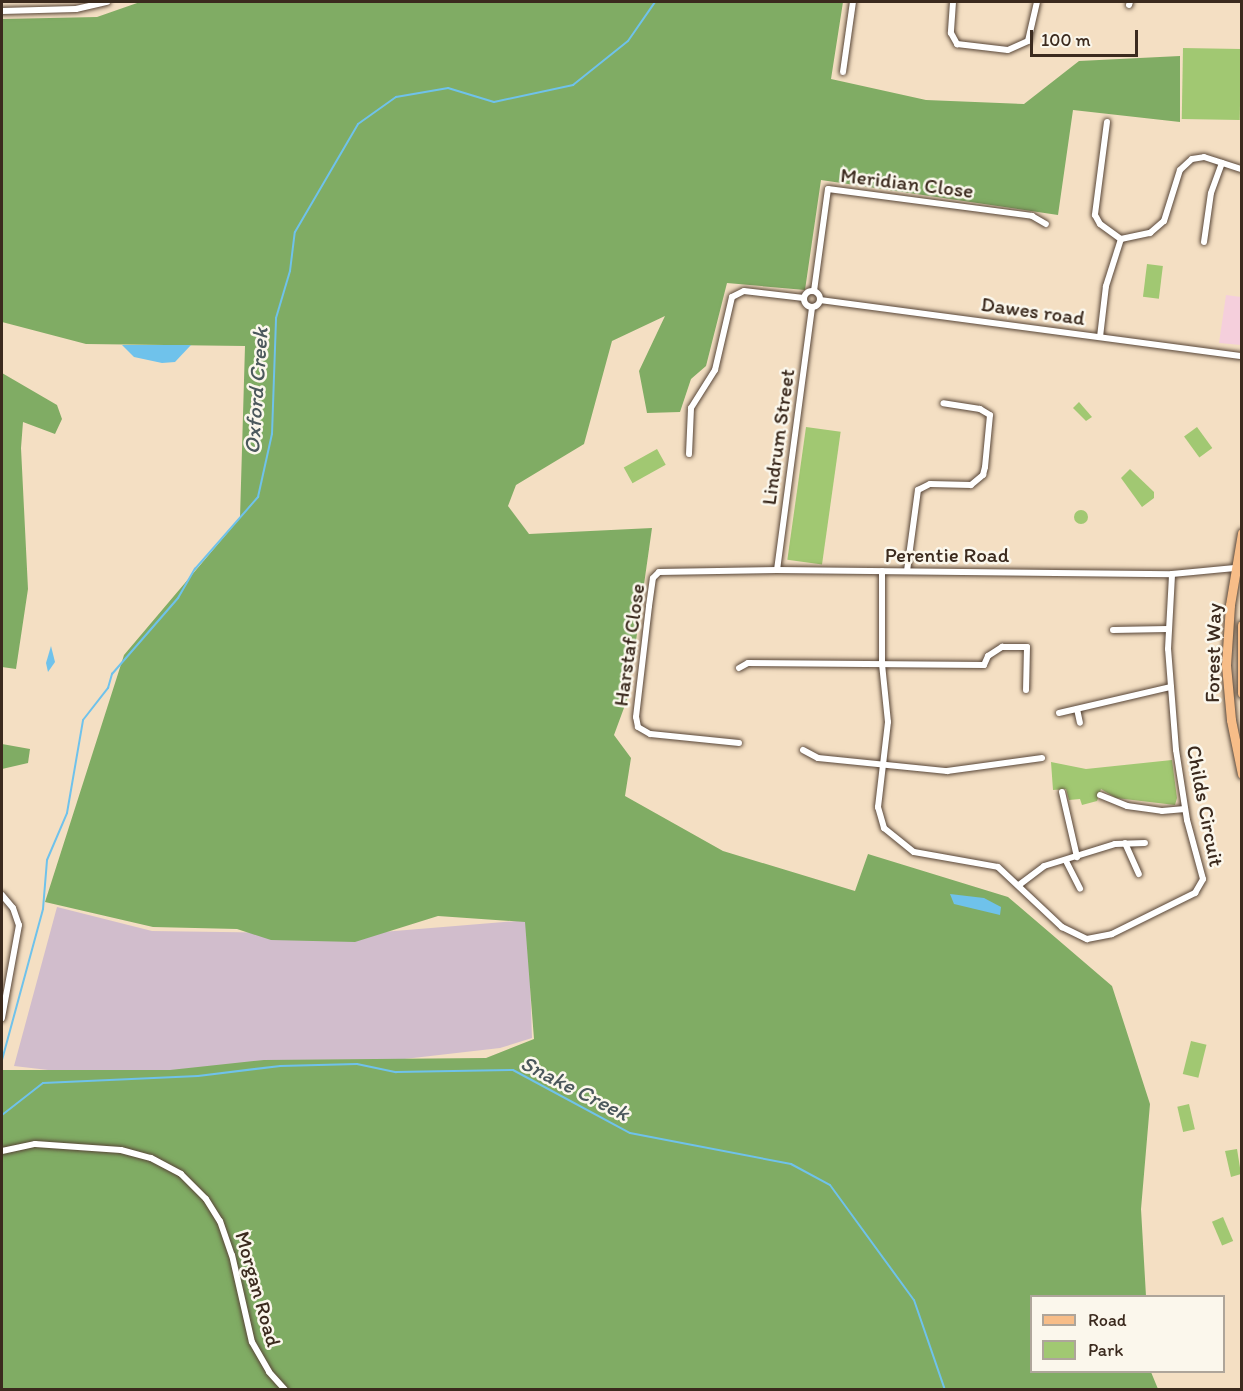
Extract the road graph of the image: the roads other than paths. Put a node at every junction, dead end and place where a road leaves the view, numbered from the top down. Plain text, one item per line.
1 (107, 2) edge
2 (853, 2) edge
3 (953, 2) edge
4 (1038, 2) edge
5 (2, 11) edge
6 (843, 72) dead end
7 (1107, 122) dead end
8 (1222, 163) junction
9 (1242, 169) edge
10 (1046, 224) dead end
11 (1121, 239) junction
12 (1204, 242) dead end
13 (814, 291) junction
14 (804, 298) junction
15 (820, 300) junction
16 (812, 308) junction
17 (1100, 337) junction
18 (1242, 356) edge
19 (943, 404) dead end
20 (689, 454) dead end
21 (1242, 533) edge
22 (1235, 568) junction
23 (777, 570) junction
24 (882, 571) junction
25 (907, 571) junction
26 (658, 572) joint
27 (1172, 574) junction
28 (1242, 625) edge
29 (1168, 629) junction
30 (1113, 630) dead end
31 (882, 664) junction
32 (739, 668) dead end
33 (1171, 687) junction
34 (1026, 690) dead end
35 (1242, 693) edge
36 (1077, 709) junction
37 (1059, 713) dead end
38 (1080, 723) dead end
39 (739, 743) dead end
40 (803, 750) dead end
41 (1042, 758) dead end
42 (884, 761) junction
43 (1242, 774) edge
44 (1062, 792) dead end
45 (1100, 795) dead end
46 (1185, 809) junction
47 (1125, 843) junction
48 (1145, 843) dead end
49 (1077, 857) junction
50 (1066, 861) junction
51 (1139, 874) dead end
52 (1019, 885) junction
53 (1080, 889) dead end
54 (3, 896) edge
55 (2, 1018) edge
56 (2, 1151) edge
57 (285, 1389) edge

1 - 5 street
2 - 6 street
3 - 4 street
7 - 11 street
8 - 9 street
8 - 11 street
8 - 12 street
10 - 13 street, Meridian Close
11 - 17 street
13 - 14 street
13 - 15 street
14 - 16 street
14 - 20 street
15 - 16 street
15 - 17 street, Dawes road
16 - 23 street, Lindrum Street
17 - 18 street, Dawes road
19 - 25 street
21 - 22 main road, Forest Way
22 - 27 street, Perentie Road
22 - 43 main road, Forest Way
23 - 24 street, Perentie Road
23 - 26 street, Perentie Road
24 - 25 street, Perentie Road
24 - 31 street, Childs Circuit
25 - 27 street, Perentie Road
26 - 39 street, Harstaf Close
27 - 29 street, Childs Circuit
28 - 35 main road, Forest Way
29 - 30 street
29 - 33 street, Childs Circuit
31 - 32 street
31 - 34 street
31 - 42 street, Childs Circuit
33 - 36 street
33 - 46 street, Childs Circuit
36 - 37 street
36 - 38 street
40 - 42 street
41 - 42 street
42 - 52 street, Childs Circuit
44 - 49 street
45 - 46 street
46 - 52 street, Childs Circuit
47 - 48 street
47 - 49 street
47 - 51 street
49 - 50 street
50 - 52 street
50 - 53 street
54 - 55 street
56 - 57 street, Morgan Road

